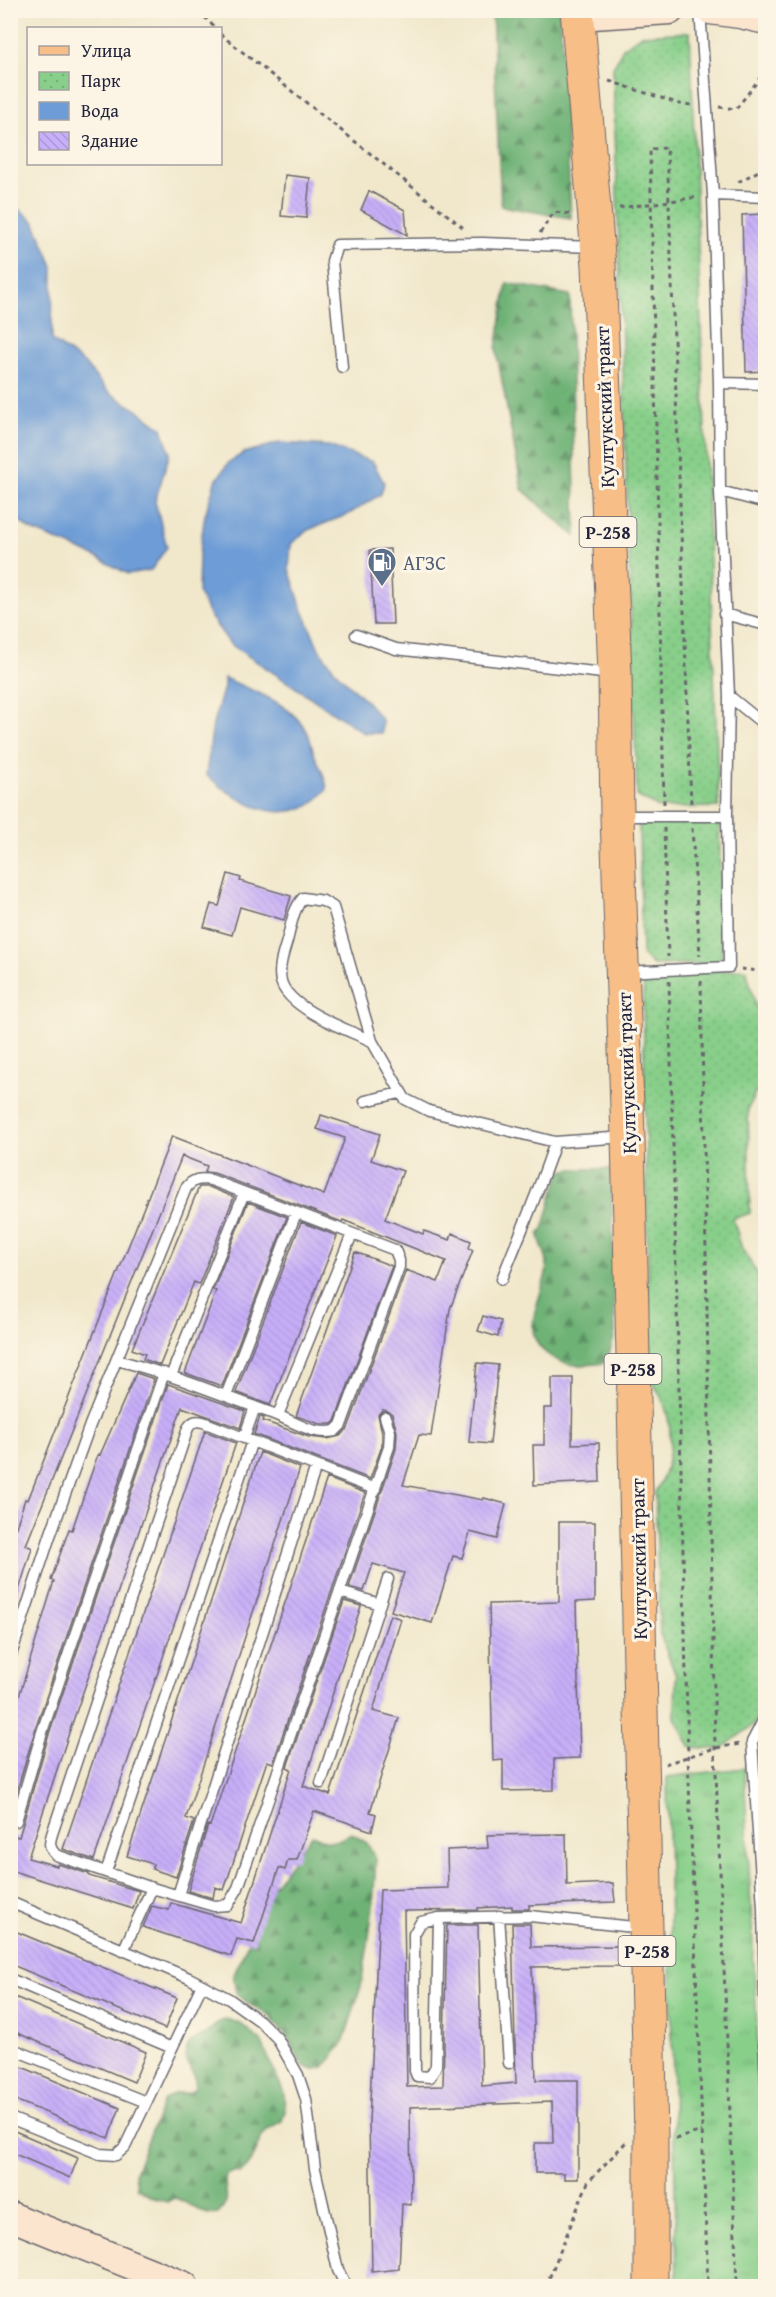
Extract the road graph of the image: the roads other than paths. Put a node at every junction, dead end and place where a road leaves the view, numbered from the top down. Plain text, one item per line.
1 (670, 10) edge
2 (700, 10) edge
3 (577, 13) edge
4 (713, 195) junction
5 (765, 197) edge
6 (597, 248) junction
7 (342, 367) dead end
8 (719, 383) junction
9 (765, 384) edge
10 (720, 491) junction
11 (765, 503) edge
12 (724, 614) junction
13 (765, 625) edge
14 (356, 635) dead end
15 (615, 675) junction
16 (729, 696) junction
17 (750, 713) junction
18 (765, 717) edge
19 (765, 726) edge
20 (617, 816) junction
21 (727, 816) junction
22 (623, 972) junction
23 (372, 1041) junction
24 (400, 1093) junction
25 (365, 1101) dead end
26 (628, 1137) junction
27 (555, 1142) junction
28 (244, 1193) junction
29 (296, 1213) junction
30 (352, 1234) junction
31 (502, 1279) dead end
32 (117, 1360) junction
33 (167, 1374) junction
34 (226, 1396) junction
35 (255, 1407) junction
36 (278, 1415) junction
37 (385, 1416) dead end
38 (248, 1440) junction
39 (316, 1466) junction
40 (375, 1490) junction
41 (388, 1579) dead end
42 (339, 1592) junction
43 (380, 1604) junction
44 (10, 1658) edge
45 (765, 1715) edge
46 (321, 1783) dead end
47 (16, 1821) dead end
48 (106, 1872) junction
49 (152, 1888) junction
50 (178, 1895) junction
51 (10, 1902) edge
52 (764, 1907) edge
53 (499, 1916) junction
54 (439, 1918) junction
55 (646, 1929) junction
56 (123, 1951) junction
57 (10, 1979) edge
58 (202, 1985) junction
59 (765, 2043) edge
60 (10, 2048) edge
61 (172, 2048) junction
62 (509, 2063) dead end
63 (765, 2082) edge
64 (146, 2102) junction
65 (10, 2118) edge
66 (641, 2136) junction
67 (10, 2216) edge
68 (184, 2286) edge
69 (346, 2286) edge
70 (651, 2286) edge
71 (661, 2286) edge

1 - 3 street
2 - 4 lane
3 - 6 main road, Култукский тракт / Р-258
4 - 5 lane
4 - 8 lane
6 - 7 lane
6 - 15 main road, Култукский тракт / Р-258
8 - 9 lane
8 - 10 lane
10 - 11 lane
10 - 12 lane
12 - 13 lane
12 - 16 lane
14 - 15 lane
15 - 20 main road, Култукский тракт / Р-258
16 - 17 lane
16 - 21 lane
17 - 18 lane
17 - 19 lane
20 - 21 lane
20 - 22 main road, Култукский тракт / Р-258
21 - 22 lane
22 - 26 main road, Култукский тракт / Р-258
23 - 23 lane
23 - 24 lane
24 - 25 lane
24 - 27 lane
26 - 27 lane
26 - 55 main road, Култукский тракт / Р-258
27 - 31 lane
28 - 29 lane
28 - 32 lane
28 - 33 lane
29 - 30 lane
29 - 34 lane
30 - 36 lane
30 - 36 lane
32 - 33 lane
32 - 44 lane
33 - 34 lane
33 - 47 lane
34 - 35 lane
35 - 36 lane
35 - 38 lane
37 - 40 lane
38 - 39 lane
38 - 48 lane
38 - 48 lane
39 - 40 lane
39 - 50 lane
40 - 42 lane
41 - 43 lane
42 - 43 lane
42 - 50 lane
43 - 46 lane
45 - 52 lane
48 - 49 lane
49 - 50 lane
49 - 56 lane
51 - 56 lane
52 - 59 lane
53 - 54 lane
53 - 55 lane
53 - 62 lane
54 - 54 lane
55 - 66 main road, Култукский тракт / Р-258
56 - 58 lane
57 - 61 lane
58 - 61 lane
58 - 69 lane
59 - 63 lane
60 - 64 lane
61 - 64 lane
64 - 65 lane
66 - 70 main road, Р-258
66 - 71 main road, Р-258
67 - 68 street

